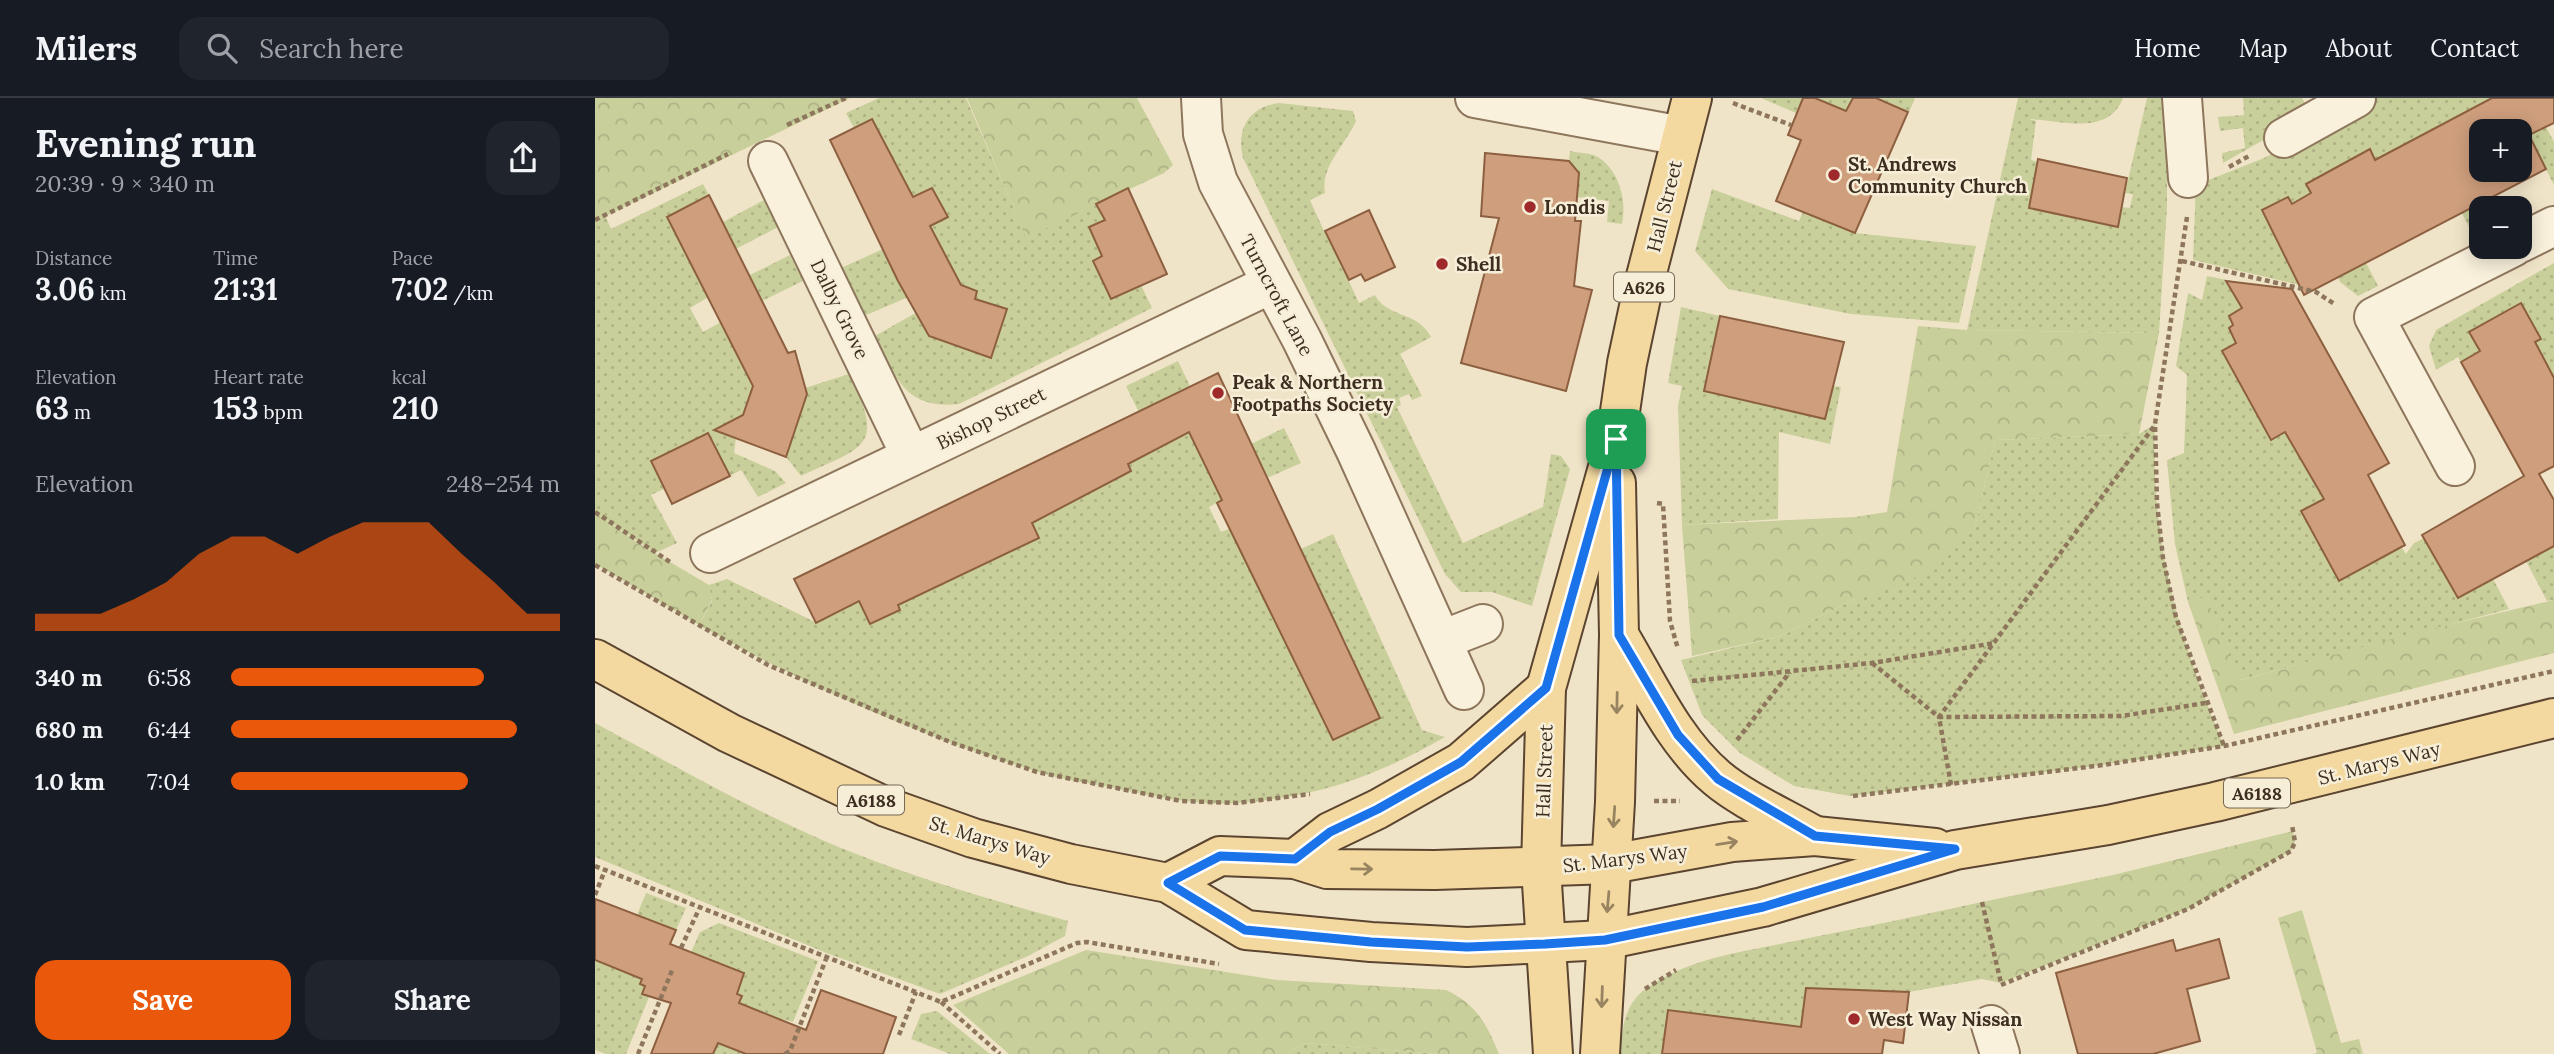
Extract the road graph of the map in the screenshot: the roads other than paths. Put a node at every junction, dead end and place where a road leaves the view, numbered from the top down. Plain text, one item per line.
1 (1201, 98) edge
2 (1475, 98) edge
3 (2182, 98) edge
4 (2356, 98) edge
5 (1707, 99) edge
6 (1682, 136) junction
7 (2284, 138) road end
8 (760, 147) road end
9 (2187, 178) road end
10 (2554, 226) edge
11 (2532, 237) edge
12 (2489, 259) edge
13 (1271, 284) junction
14 (1616, 439) junction
15 (911, 456) junction
16 (2455, 466) dead end
17 (710, 553) road end
18 (1483, 624) dead end
19 (1619, 635) junction
20 (1442, 640) junction
21 (595, 659) edge
22 (1546, 688) junction
23 (1464, 690) dead end
24 (2554, 718) edge
25 (1815, 836) junction
26 (1955, 849) junction
27 (1295, 859) junction
28 (1612, 864) junction
29 (1541, 868) junction
30 (1168, 883) junction
31 (1605, 940) junction
32 (1545, 944) junction
33 (1553, 1054) edge
34 (1600, 1054) edge

1 - 13 street, Turncroft Lane
2 - 6 street
3 - 9 street
4 - 7 street
5 - 6 main road, Hall Street / A626
6 - 14 main road, Hall Street / A626
8 - 15 street, Dalby Grove
10 - 11 street
12 - 16 street
13 - 15 street, Bishop Street
13 - 20 street, Turncroft Lane
14 - 19 main road, Hall Street / A626
14 - 22 main road, Hall Street / A626
15 - 17 street, Bishop Street
18 - 20 street
19 - 25 main road, A6188
19 -> 28 main road, Hall Street / A626
20 - 23 street, Turncroft Lane
21 - 30 main road, St. Marys Way / A6188
22 - 27 main road
22 - 29 main road, Hall Street / A626
24 - 26 main road, St. Marys Way / A6188
25 - 26 main road, St. Marys Way / A6188
28 -> 25 main road, St. Marys Way / A6188
26 - 31 main road, St. Marys Way / A6188
27 -> 29 main road, St. Marys Way / A6188
27 - 30 main road, St. Marys Way / A6188
28 - 29 main road, St. Marys Way / A6188
28 -> 31 main road, Hall Street / A626
29 - 32 main road, Hall Street / A626
30 - 32 main road, St. Marys Way / A6188
31 - 32 main road, St. Marys Way / A6188
31 -> 34 main road, Hall Street
32 - 33 main road, Hall Street

